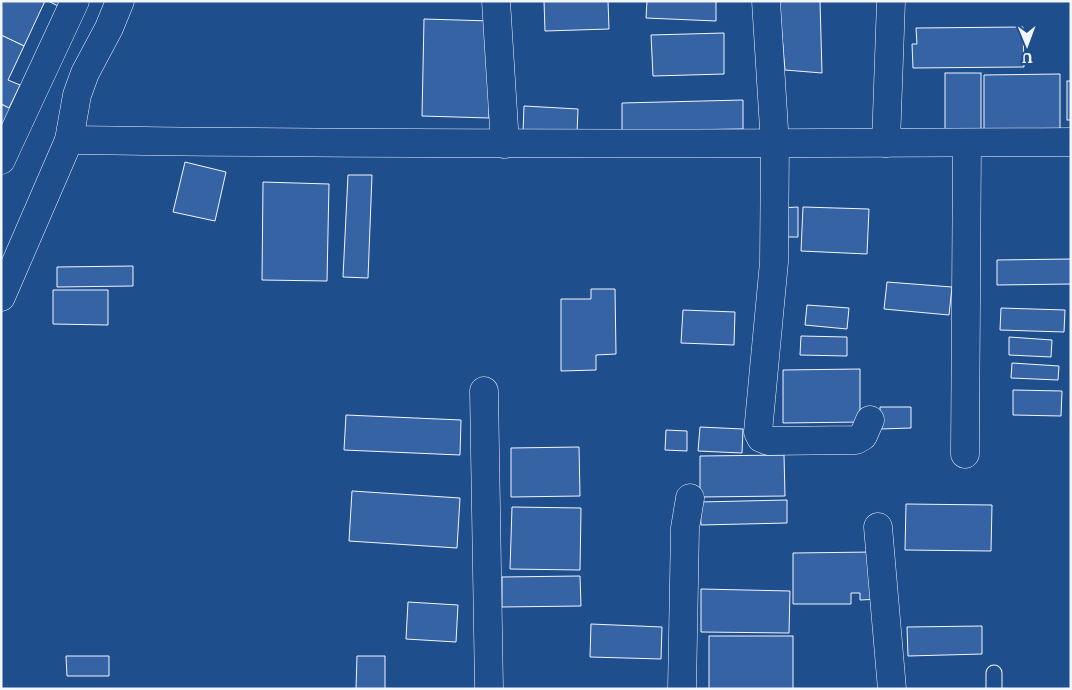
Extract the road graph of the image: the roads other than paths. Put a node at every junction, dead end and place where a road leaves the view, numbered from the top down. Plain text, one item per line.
1 (75, 1) edge
2 (120, 1) edge
3 (496, 1) edge
4 (766, 1) edge
5 (892, 1) edge
6 (69, 140) junction
7 (1071, 142) edge
8 (886, 143) junction
9 (967, 143) junction
10 (505, 144) junction
11 (775, 145) junction
12 (1, 160) edge
13 (1, 297) edge
14 (484, 391) dead end
15 (870, 420) dead end
16 (965, 454) dead end
17 (690, 498) dead end
18 (878, 527) dead end
19 (994, 673) dead end
20 (489, 689) edge
21 (682, 689) edge
22 (892, 689) edge
23 (994, 689) edge

1 - 12 street
2 - 6 street
3 - 10 street
4 - 11 street
5 - 8 street
6 - 10 street
6 - 13 street
7 - 9 street
8 - 9 street
8 - 11 street
9 - 16 street
10 - 11 street
11 - 15 street
14 - 20 street
17 - 21 street
18 - 22 street
19 - 23 lane

